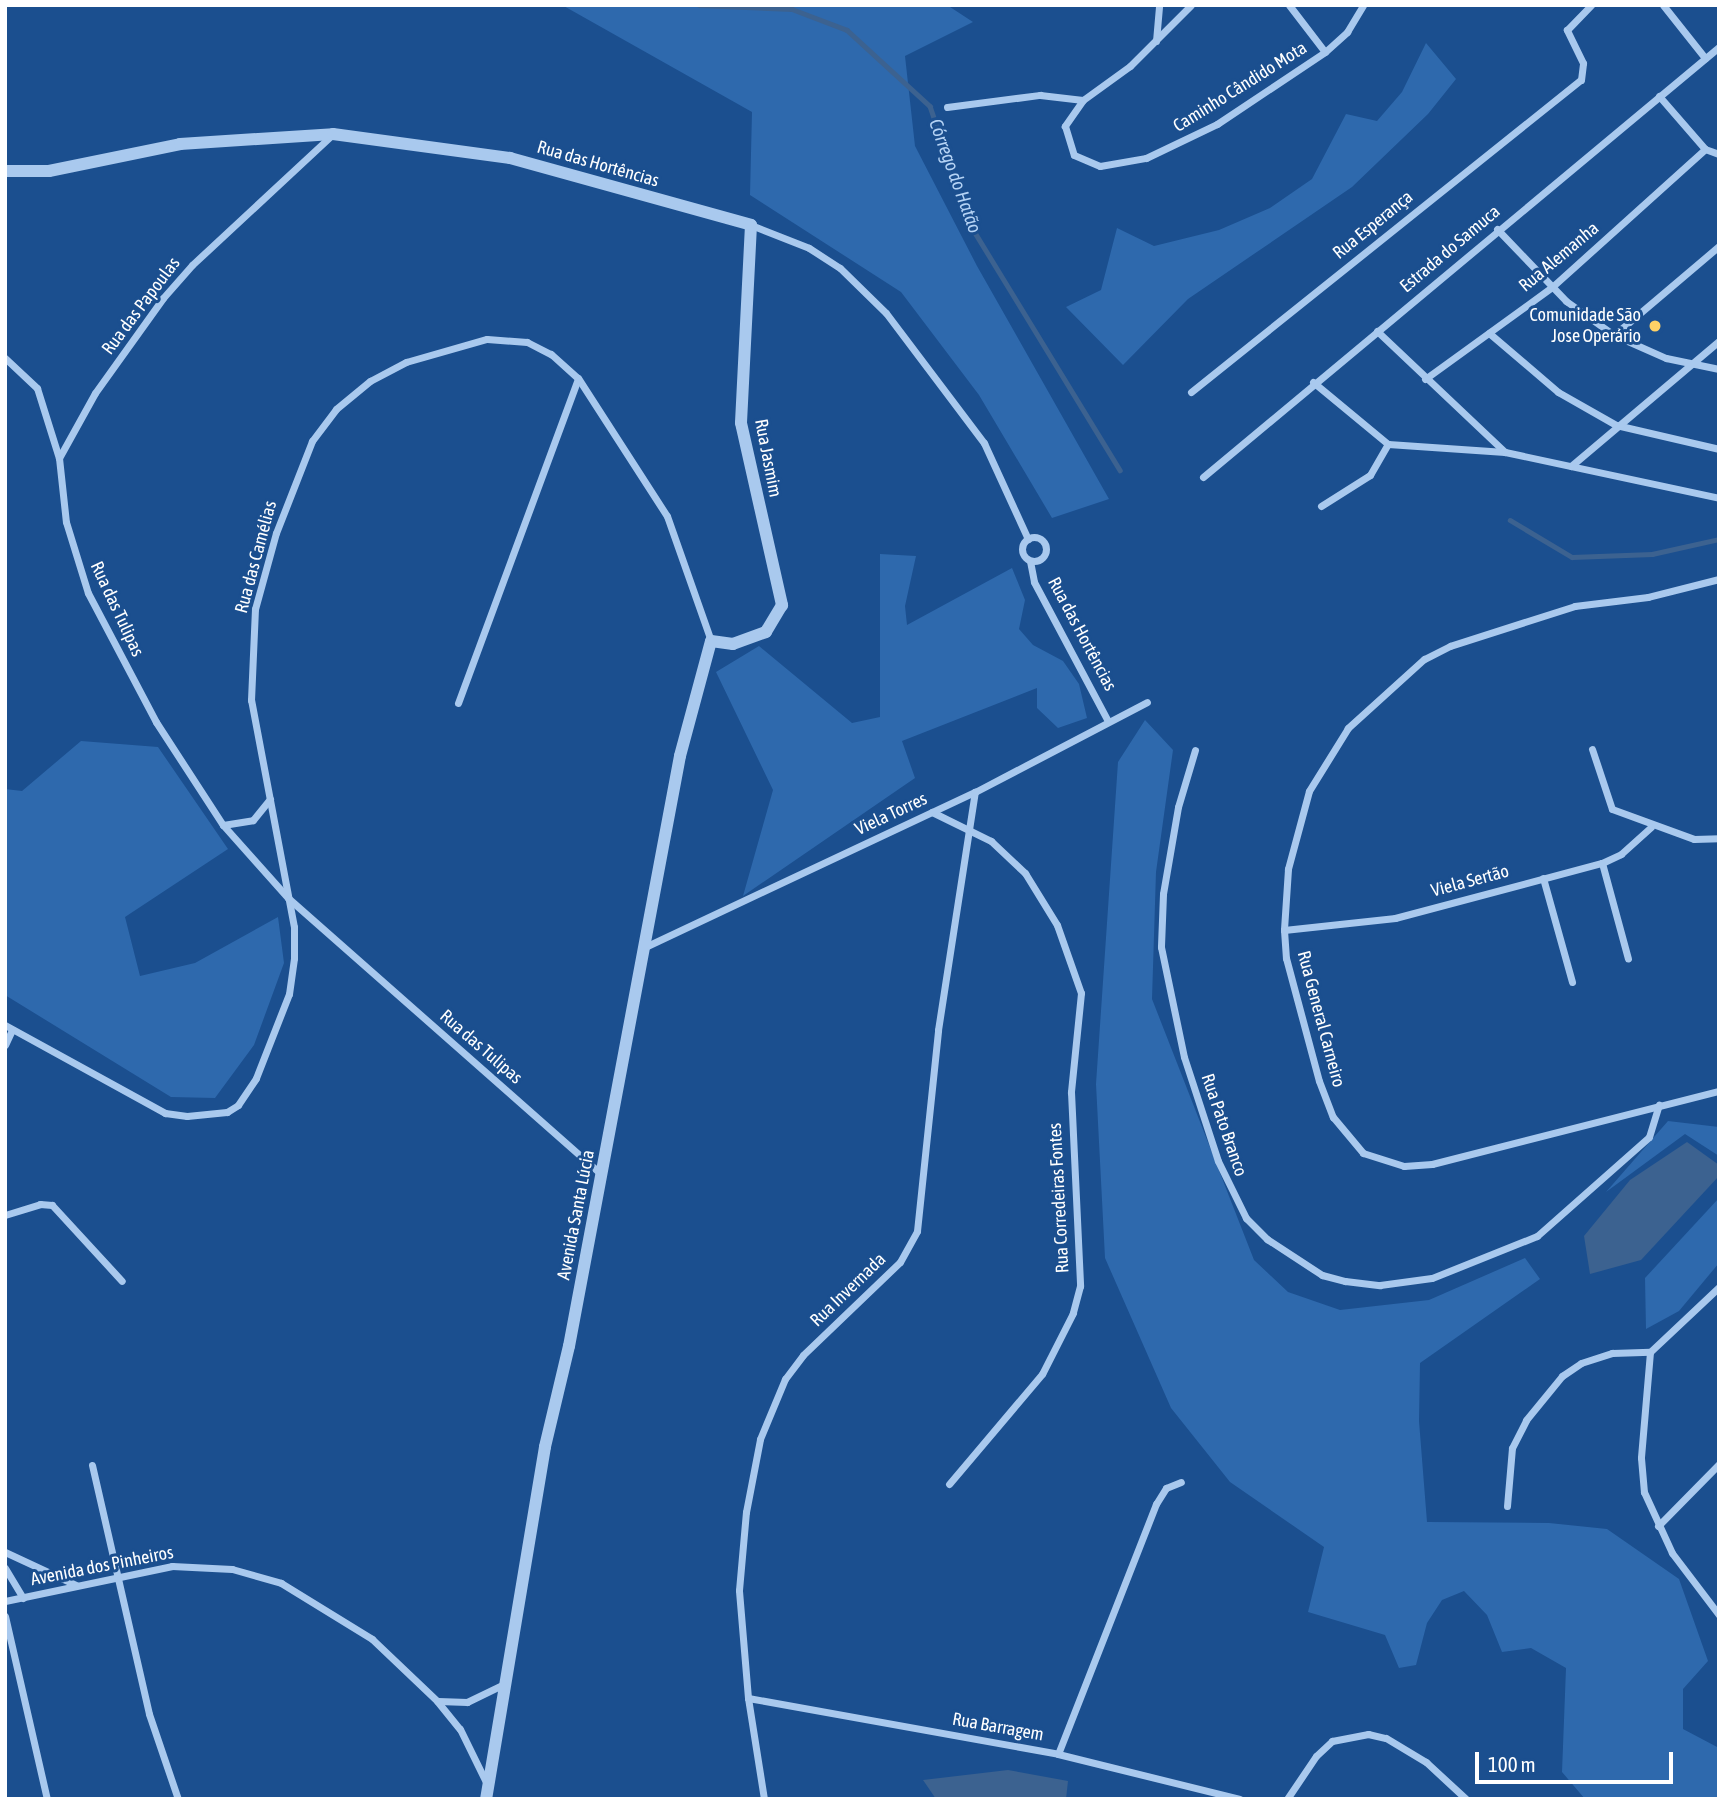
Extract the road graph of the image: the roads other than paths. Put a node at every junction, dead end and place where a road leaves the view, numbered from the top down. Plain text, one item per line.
1 (1159, 5) edge
2 (1191, 5) edge
3 (1289, 5) edge
4 (1363, 5) edge
5 (1591, 5) edge
6 (1663, 5) edge
7 (1156, 41) junction
8 (1719, 47) edge
9 (1325, 52) junction
10 (1705, 58) junction
11 (1659, 96) junction
12 (1083, 100) junction
13 (947, 107) dead end
14 (332, 134) junction
15 (1705, 149) junction
16 (1719, 154) edge
17 (5, 171) edge
18 (751, 225) junction
19 (1497, 229) junction
20 (1719, 246) edge
21 (1552, 287) junction
22 (1377, 331) junction
23 (1489, 333) junction
24 (1614, 335) junction
25 (1719, 341) edge
26 (5, 358) edge
27 (1691, 365) junction
28 (1719, 369) edge
29 (578, 377) junction
30 (1425, 379) junction
31 (1313, 382) junction
32 (1191, 392) dead end
33 (1616, 425) junction
34 (1388, 444) junction
35 (1719, 449) edge
36 (1505, 452) junction
37 (59, 458) junction
38 (1571, 466) junction
39 (1203, 477) dead end
40 (1719, 498) edge
41 (1321, 506) dead end
42 (1028, 539) junction
43 (1030, 561) junction
44 (1719, 579) edge
45 (710, 641) junction
46 (1147, 702) dead end
47 (458, 703) dead end
48 (1108, 721) junction
49 (1592, 749) dead end
50 (1195, 750) dead end
51 (975, 792) junction
52 (270, 799) junction
53 (932, 812) junction
54 (223, 825) junction
55 (1651, 827) junction
56 (969, 831) junction
57 (1719, 838) edge
58 (1602, 863) junction
59 (1543, 877) junction
60 (288, 898) junction
61 (1284, 929) junction
62 (644, 947) junction
63 (1628, 959) dead end
64 (1572, 982) dead end
65 (9, 1028) edge
66 (5, 1045) edge
67 (1719, 1091) edge
68 (1659, 1104) junction
69 (601, 1174) junction
70 (5, 1215) edge
71 (122, 1281) dead end
72 (1719, 1287) edge
73 (1650, 1352) junction
74 (1719, 1464) edge
75 (93, 1465) dead end
76 (1181, 1482) dead end
77 (949, 1484) dead end
78 (1507, 1506) dead end
79 (1658, 1526) junction
80 (5, 1552) edge
81 (5, 1568) edge
82 (115, 1577) junction
83 (77, 1585) junction
84 (23, 1598) junction
85 (5, 1601) edge
86 (1719, 1615) edge
87 (5, 1616) edge
88 (504, 1684) junction
89 (748, 1698) junction
90 (438, 1701) junction
91 (1058, 1754) junction
92 (487, 1785) junction
93 (47, 1799) edge
94 (178, 1799) edge
95 (486, 1799) edge
96 (764, 1799) edge
97 (1240, 1799) edge
98 (1287, 1799) edge
99 (1466, 1799) edge

1 - 7 street
2 - 7 street
3 - 9 street, Caminho Cândido Mota
4 - 9 street, Caminho Cândido Mota
5 - 32 street, Rua Esperança
6 - 10 street
7 - 12 street
8 - 10 street, Estrada do Samuca
9 - 12 street, Caminho Cândido Mota
10 - 11 street, Estrada do Samuca
11 - 15 street
11 - 19 street, Estrada do Samuca
12 - 13 street
14 - 17 street, Rua das Hortências
14 - 18 street, Rua das Hortências
14 - 37 street, Rua das Papoulas
15 - 16 street
15 - 21 street, Rua Alemanha
18 - 42 street, Rua das Hortências
18 - 45 street, Rua Jasmim
19 - 21 street
19 - 22 street, Estrada do Samuca
20 - 24 street
21 - 23 street, Rua Alemanha
21 - 24 street
22 - 30 street
22 - 31 street, Estrada do Samuca
23 - 30 street, Rua Alemanha
23 - 33 street
24 - 27 street
25 - 27 street
26 - 37 street, Rua das Tulipas
27 - 28 street
27 - 33 street
29 - 45 street, Rua das Camélias
29 - 47 street
29 - 52 street, Rua das Camélias
30 - 36 street
31 - 34 street
31 - 39 street, Estrada do Samuca
33 - 35 street
33 - 38 street
34 - 36 street
34 - 41 street
36 - 38 street
37 - 54 street, Rua das Tulipas
38 - 40 street
42 - 43 street, Rua das Hortências
42 - 43 street, Rua das Hortências
43 - 48 street, Rua das Hortências
44 - 61 street, Rua General Carneiro
45 - 62 street, Avenida Santa Lúcia
46 - 48 street, Viela Torres
48 - 51 street, Viela Torres
49 - 55 street
50 - 68 street, Rua Pato Branco
51 - 53 street, Viela Torres
51 - 56 street, Rua Invernada
52 - 54 street
52 - 60 street, Rua das Camélias
53 - 56 street
53 - 62 street, Viela Torres
54 - 60 street, Rua das Tulipas
55 - 57 street
55 - 58 street, Viela Sertão
56 - 77 street, Rua Corredeiras Fontes
56 - 89 street, Rua Invernada
58 - 59 street, Viela Sertão
58 - 63 street
59 - 61 street, Viela Sertão
59 - 64 street
60 - 65 street, Rua das Camélias
60 - 69 street, Rua das Tulipas
61 - 68 street, Rua General Carneiro
62 - 69 street, Avenida Santa Lúcia
65 - 66 street
67 - 68 street, Rua General Carneiro
69 - 88 street, Avenida Santa Lúcia
70 - 71 street
72 - 73 street
73 - 78 street
73 - 79 street
74 - 79 street
75 - 82 street
76 - 91 street
79 - 86 street
80 - 83 street
81 - 84 street
82 - 83 street, Avenida dos Pinheiros
82 - 90 street, Avenida dos Pinheiros
82 - 94 street
83 - 84 street, Avenida dos Pinheiros
84 - 85 street, Avenida dos Pinheiros
87 - 93 street
88 - 90 street
88 - 92 street, Avenida Santa Lúcia
89 - 91 street, Rua Barragem
89 - 96 street, Rua Invernada
90 - 92 street, Avenida dos Pinheiros
91 - 97 street, Rua Barragem
92 - 95 street, Avenida Santa Lúcia
98 - 99 street

